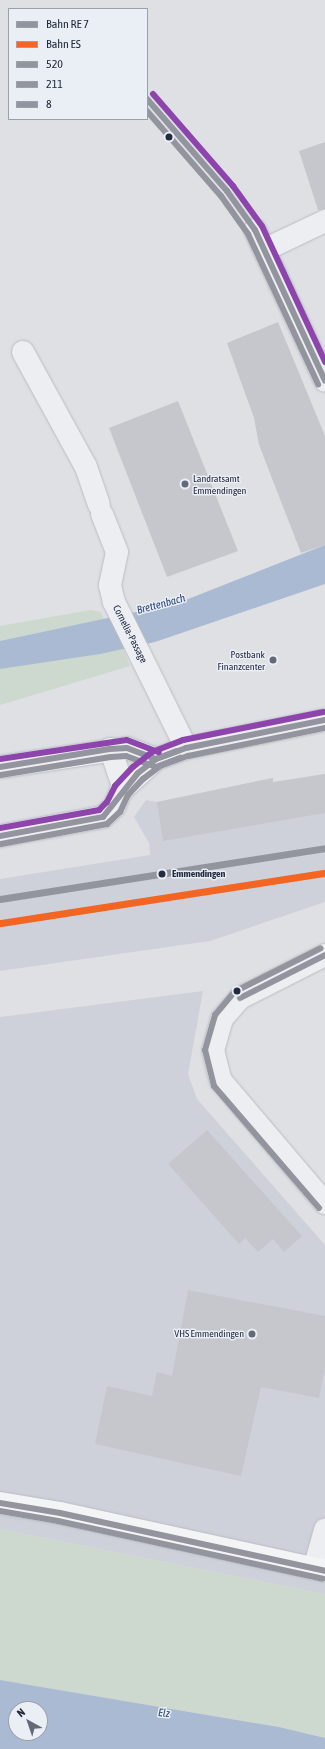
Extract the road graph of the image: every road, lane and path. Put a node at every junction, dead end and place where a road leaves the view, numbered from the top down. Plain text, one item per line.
1 (325, 221) edge
2 (254, 230) dead end
3 (264, 250) junction
4 (23, 352) dead end
5 (325, 381) edge
6 (325, 720) edge
7 (186, 748) junction
8 (110, 749) junction
9 (156, 759) junction
10 (0, 767) edge
11 (121, 791) junction
12 (0, 836) edge
13 (325, 955) edge
14 (325, 1203) edge
15 (0, 1503) edge
16 (325, 1530) edge
17 (320, 1570) edge

1 - 3 street
2 - 3 street
3 - 5 street
4 - 7 street, Cornelia-Passage
6 - 7 street
7 - 9 street
8 - 9 street
8 - 10 street
8 - 11 street
9 - 11 street
11 - 12 street
13 - 14 street
15 - 17 main road
16 - 17 street

